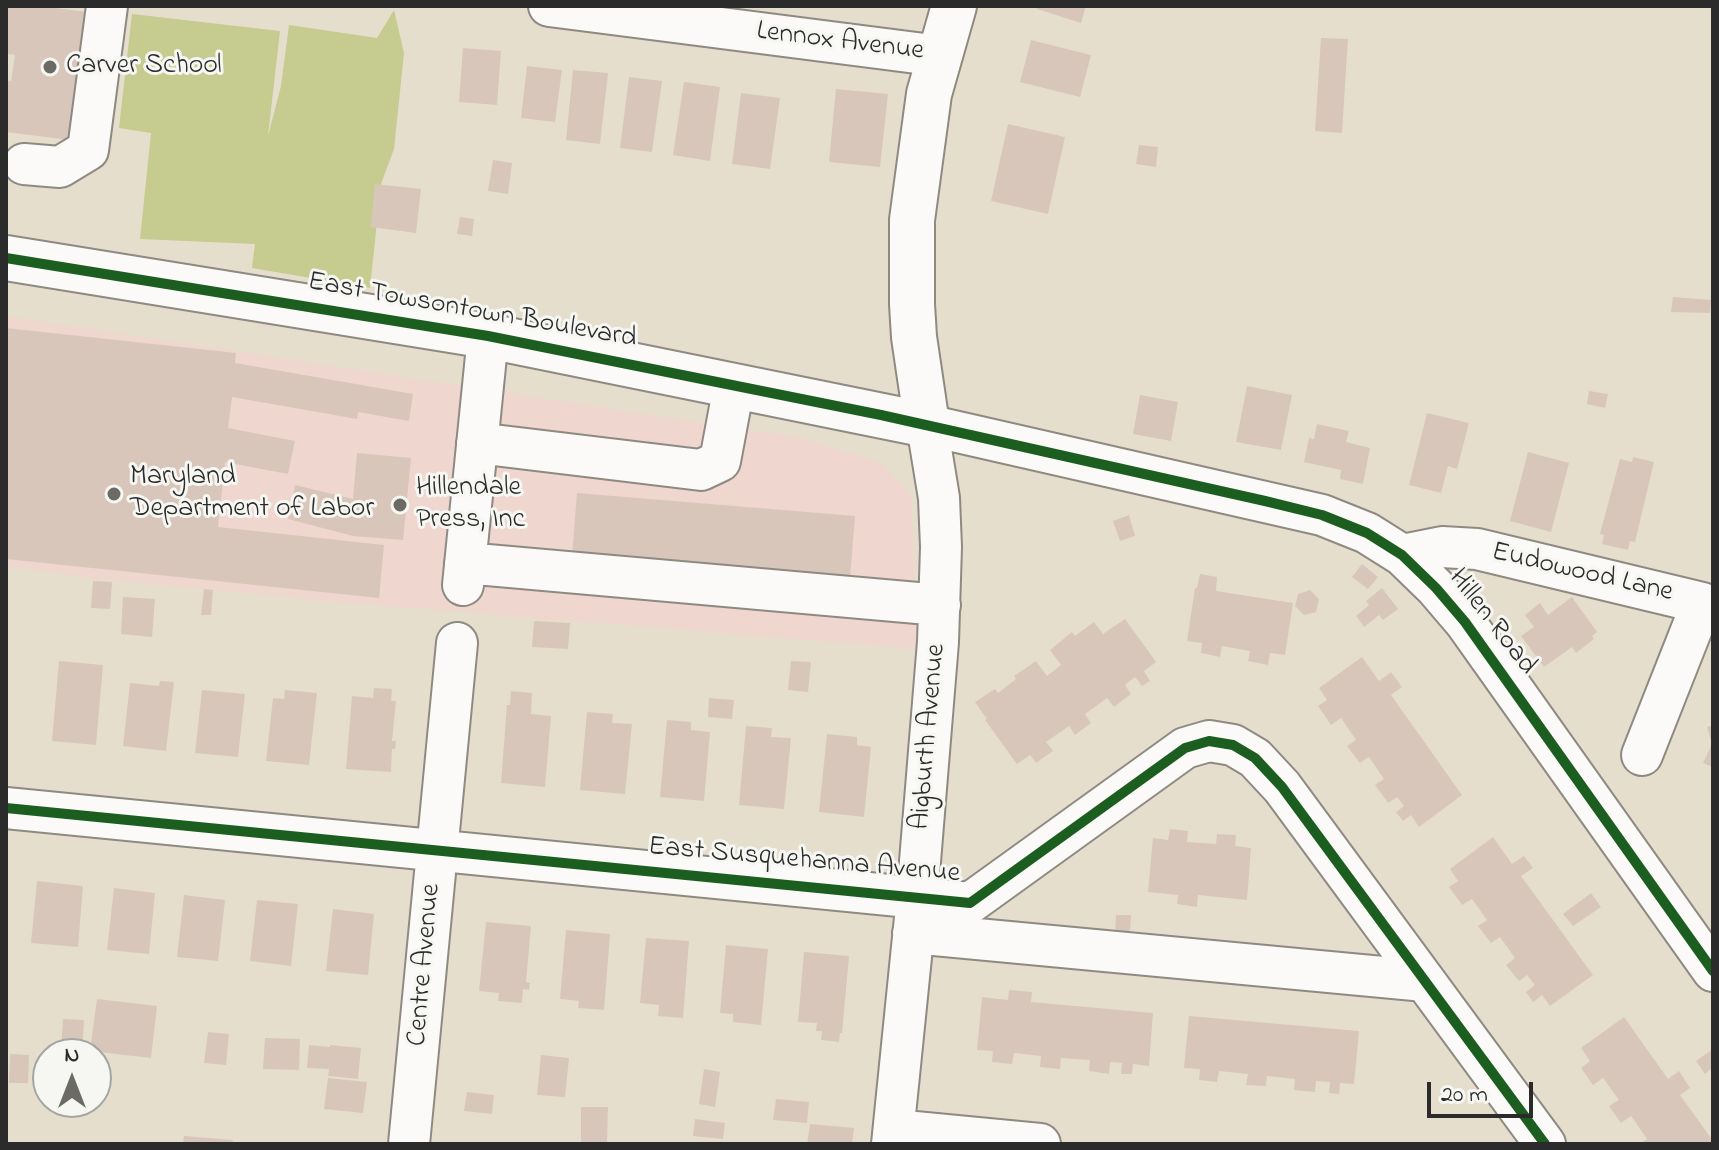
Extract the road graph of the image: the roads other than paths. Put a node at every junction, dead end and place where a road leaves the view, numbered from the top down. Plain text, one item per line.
1 (107, 6) edge
2 (549, 6) edge
3 (954, 6) edge
4 (940, 56) junction
5 (24, 164) dead end
6 (6, 258) edge
7 (488, 336) junction
8 (734, 386) junction
9 (927, 425) junction
10 (477, 443) junction
11 (1402, 555) junction
12 (940, 605) junction
13 (1708, 606) edge
14 (457, 643) dead end
15 (1642, 755) dead end
16 (6, 808) edge
17 (437, 850) junction
18 (915, 916) junction
19 (1713, 971) edge
20 (1425, 981) junction
21 (893, 1137) edge
22 (1534, 1140) edge
23 (409, 1144) edge
24 (1040, 1144) edge

1 - 5 street
2 - 4 street, Lennox Avenue
3 - 4 main road
4 - 9 main road
6 - 7 main road, East Towsontown Boulevard
7 - 8 main road, East Towsontown Boulevard
7 - 10 street
8 - 9 main road, East Towsontown Boulevard
8 - 10 street
9 - 11 street, Hillen Road
9 - 12 street, Aigburth Avenue
10 - 12 street
11 - 13 street, Eudowood Lane
11 - 19 street, Hillen Road
12 - 18 street, Aigburth Avenue
13 - 15 street
14 - 17 street, Centre Avenue
16 - 17 street, East Susquehanna Avenue
17 - 18 street, East Susquehanna Avenue
17 - 23 street, Centre Avenue
18 - 20 street
18 - 20 street, East Susquehanna Avenue
18 - 21 street, Aigburth Avenue
20 - 22 street, East Susquehanna Avenue
21 - 24 street

